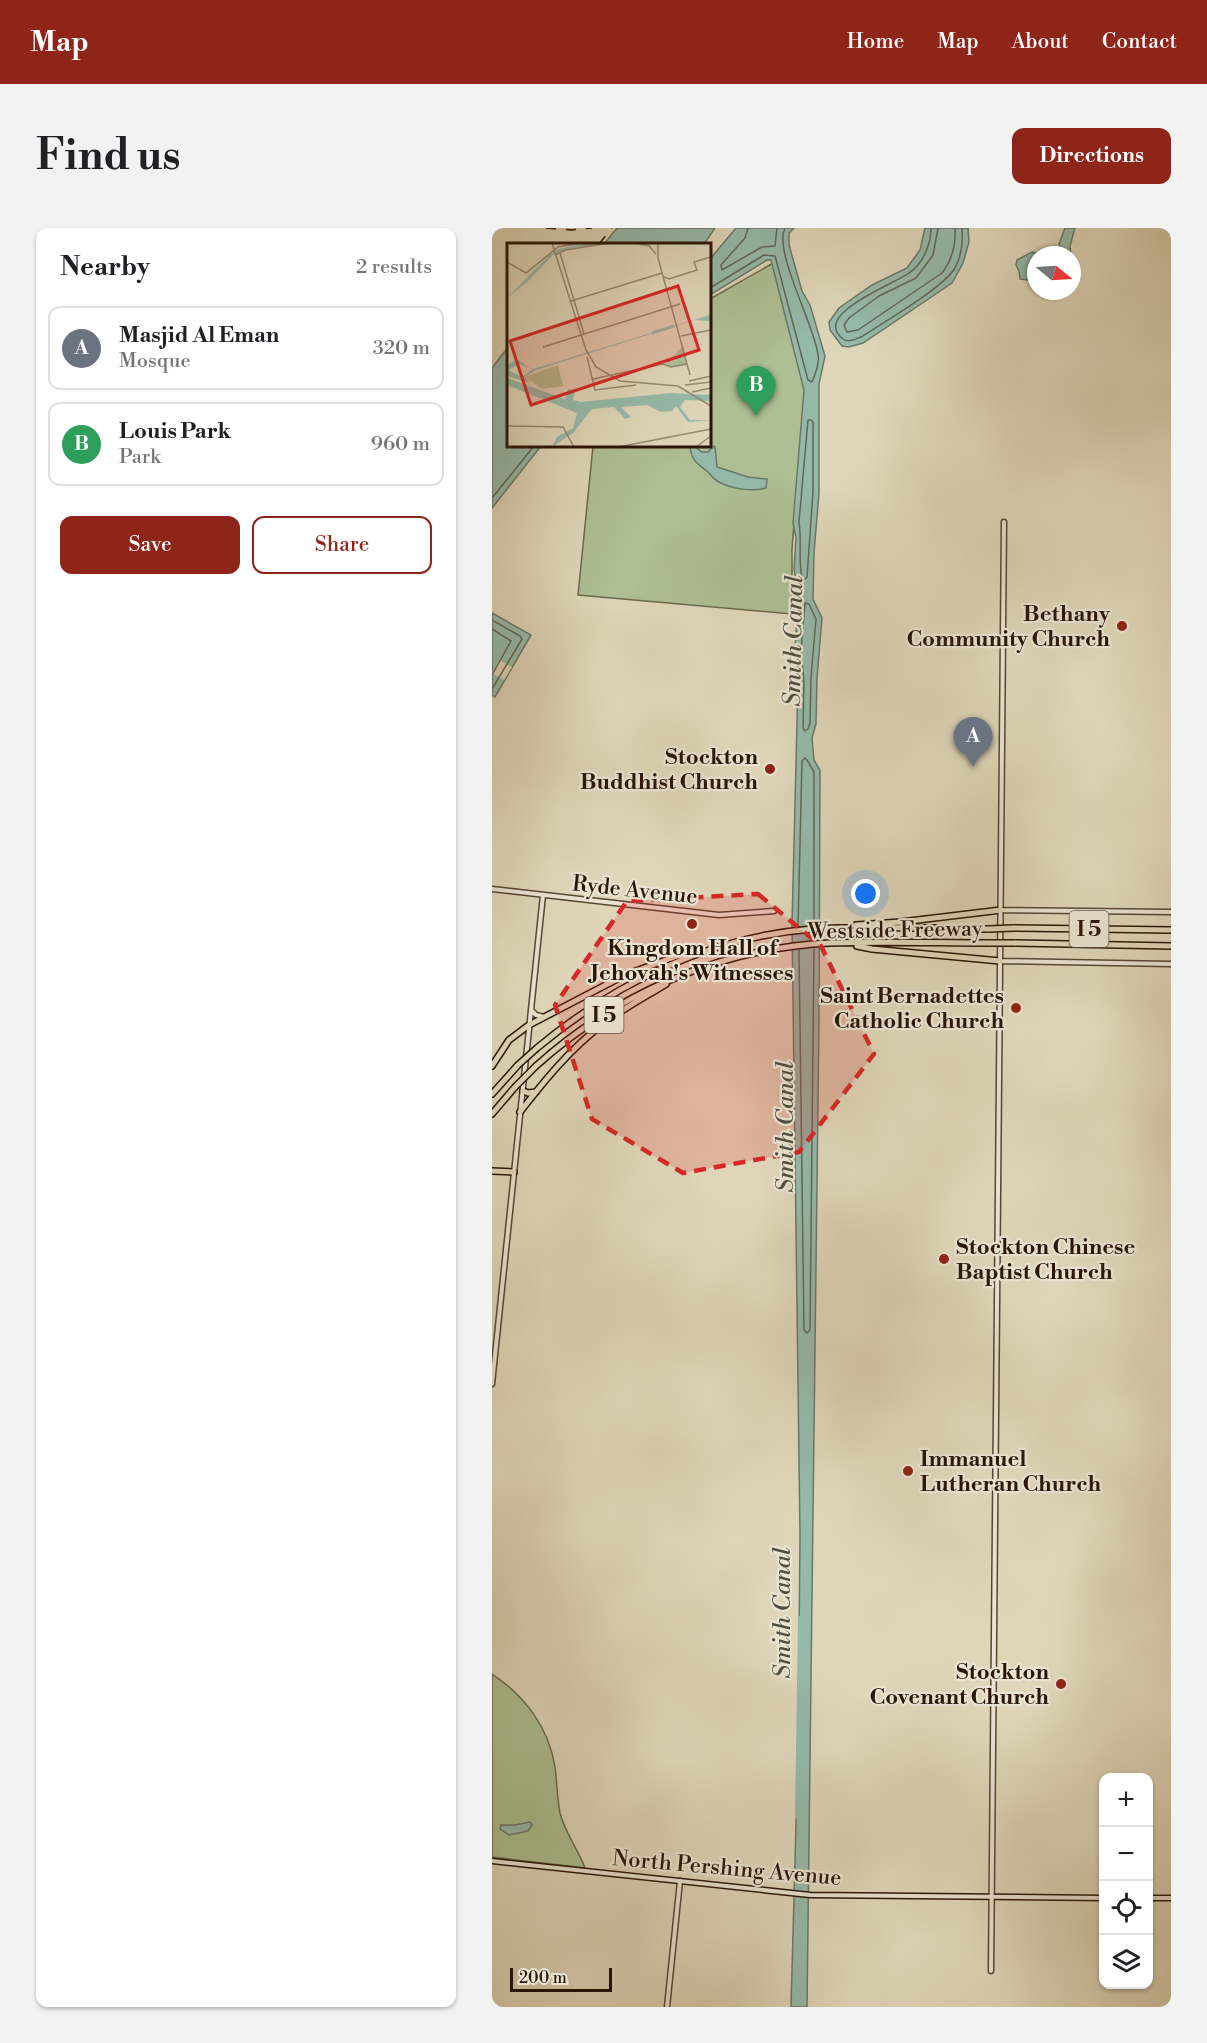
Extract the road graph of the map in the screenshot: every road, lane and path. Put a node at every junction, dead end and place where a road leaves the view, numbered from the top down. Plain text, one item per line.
1 (1004, 522) dead end
2 (492, 889) edge
3 (543, 895) junction
4 (774, 910) dead end
5 (1001, 910) junction
6 (1171, 912) edge
7 (842, 927) junction
8 (1168, 930) edge
9 (847, 943) junction
10 (1169, 946) edge
11 (718, 947) junction
12 (1000, 961) junction
13 (1171, 964) edge
14 (680, 975) junction
15 (531, 1010) junction
16 (545, 1017) junction
17 (530, 1025) junction
18 (492, 1066) edge
19 (522, 1091) junction
20 (536, 1092) junction
21 (492, 1094) edge
22 (520, 1112) junction
23 (492, 1114) edge
24 (492, 1170) edge
25 (514, 1172) junction
26 (492, 1384) edge
27 (492, 1861) edge
28 (680, 1881) junction
29 (992, 1896) junction
30 (1099, 1898) edge
31 (1153, 1898) edge
32 (1171, 1898) edge
33 (991, 1971) dead end
34 (667, 2007) edge

1 - 5 street
2 - 3 street, Ryde Avenue
3 - 4 street, Ryde Avenue
3 - 15 street
5 - 6 street
5 - 7 highway
5 - 12 street
7 - 8 highway, Westside Freeway / I 5, bridge
7 - 11 highway, Westside Freeway / I 5
9 - 10 highway, Westside Freeway / I 5, bridge
9 - 12 highway
9 - 14 highway, Westside Freeway / I 5
11 - 16 highway
11 - 21 highway, Westside Freeway / I 5, bridge
12 - 13 street
12 - 29 street
14 - 20 highway
14 - 23 highway, Westside Freeway / I 5, bridge
15 - 16 street
15 - 17 street
16 - 17 highway
17 - 18 highway
17 - 19 street
19 - 20 highway
19 - 22 street
20 - 22 highway
22 - 25 street
24 - 25 highway
25 - 26 street
27 - 28 street, North Pershing Avenue
28 - 29 street, North Pershing Avenue
28 - 34 street
29 - 30 street, North Pershing Avenue
29 - 33 street
31 - 32 street

